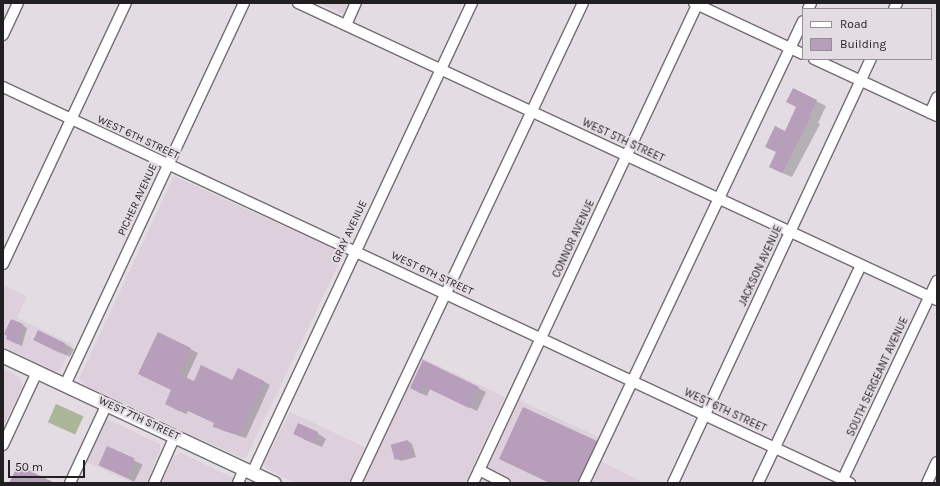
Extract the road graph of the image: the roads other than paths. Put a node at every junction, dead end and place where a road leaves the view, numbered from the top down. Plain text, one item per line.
1 (18, 3) edge
2 (126, 3) edge
3 (244, 3) edge
4 (298, 3) edge
5 (356, 3) edge
6 (472, 3) edge
7 (583, 3) edge
8 (696, 4) edge
9 (802, 23) edge
10 (346, 25) junction
11 (3, 35) edge
12 (790, 48) junction
13 (802, 54) edge
14 (816, 60) edge
15 (871, 60) edge
16 (441, 69) junction
17 (861, 81) junction
18 (3, 87) edge
19 (937, 97) edge
20 (531, 112) junction
21 (933, 115) edge
22 (70, 119) junction
23 (625, 156) junction
24 (168, 165) junction
25 (719, 199) junction
26 (790, 232) junction
27 (355, 251) junction
28 (3, 264) edge
29 (861, 264) junction
30 (937, 281) edge
31 (446, 294) junction
32 (933, 298) edge
33 (541, 337) junction
34 (3, 356) edge
35 (37, 372) junction
36 (632, 381) junction
37 (65, 385) junction
38 (107, 404) junction
39 (705, 415) junction
40 (175, 436) junction
41 (3, 445) edge
42 (774, 447) junction
43 (937, 462) edge
44 (479, 470) junction
45 (248, 471) junction
46 (844, 482) edge
47 (70, 483) edge
48 (154, 483) edge
49 (238, 483) edge
50 (274, 483) edge
51 (356, 483) edge
52 (473, 483) edge
53 (505, 483) edge
54 (584, 483) edge
55 (673, 483) edge
56 (758, 483) edge
57 (927, 483) edge

1 - 11 street
2 - 22 street
3 - 24 street, PICHER AVENUE
4 - 10 street, WEST 5TH STREET
5 - 10 street
6 - 16 street, GRAY AVENUE
7 - 20 street
8 - 12 street
8 - 23 street, CONNOR AVENUE
9 - 12 street
10 - 16 street, WEST 5TH STREET
12 - 13 street
12 - 25 street
14 - 17 street
15 - 17 street, JACKSON AVENUE
16 - 20 street, WEST 5TH STREET
16 - 27 street, GRAY AVENUE
17 - 21 street
17 - 26 street, JACKSON AVENUE
18 - 22 street, WEST 6TH STREET
19 - 21 street
20 - 23 street, WEST 5TH STREET
20 - 31 street
22 - 24 street, WEST 6TH STREET
22 - 28 street
23 - 25 street, WEST 5TH STREET
23 - 33 street, CONNOR AVENUE
24 - 27 street, WEST 6TH STREET
24 - 37 street, PICHER AVENUE
25 - 26 street, WEST 5TH STREET
25 - 36 street
26 - 29 street, WEST 5TH STREET
26 - 39 street, JACKSON AVENUE
27 - 31 street, WEST 6TH STREET
27 - 45 street, GRAY AVENUE
29 - 32 street, WEST 5TH STREET
29 - 42 street
30 - 32 street, SOUTH SERGEANT AVENUE
31 - 33 street, WEST 6TH STREET
31 - 51 street
32 - 46 street, SOUTH SERGEANT AVENUE
33 - 36 street, WEST 6TH STREET
33 - 44 street, CONNOR AVENUE
34 - 35 main road, WEST 7TH STREET
35 - 37 main road, WEST 7TH STREET
35 - 41 street
36 - 39 street, WEST 6TH STREET
36 - 54 street
37 - 38 main road, WEST 7TH STREET
38 - 40 main road, WEST 7TH STREET
38 - 47 street
39 - 42 street, WEST 6TH STREET
39 - 55 street, JACKSON AVENUE
40 - 45 main road, WEST 7TH STREET
40 - 48 street
42 - 46 street, WEST 6TH STREET
42 - 56 street
43 - 57 street
44 - 52 street, CONNOR AVENUE
44 - 53 street
45 - 49 street, GRAY AVENUE
45 - 50 main road, WEST 7TH STREET

